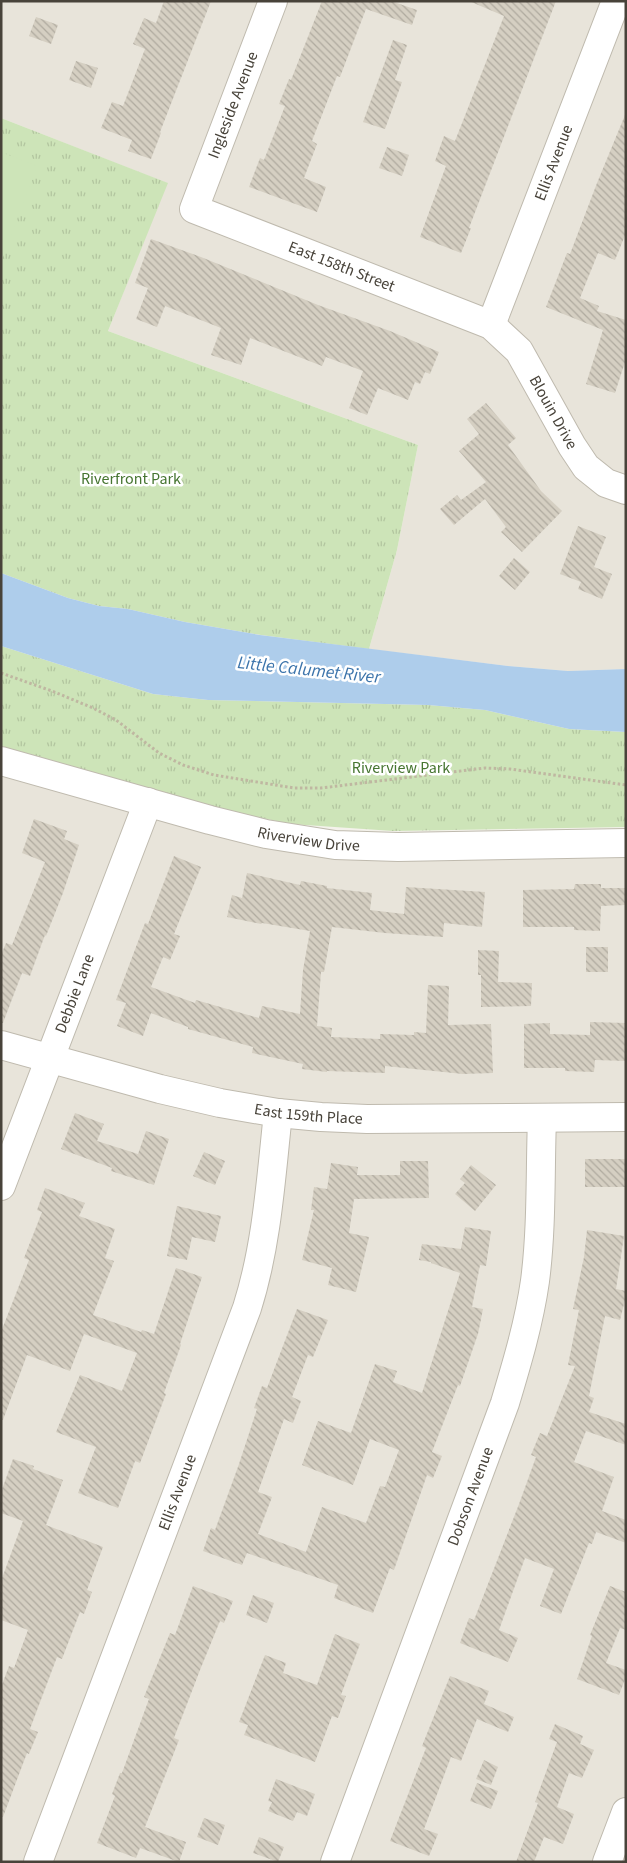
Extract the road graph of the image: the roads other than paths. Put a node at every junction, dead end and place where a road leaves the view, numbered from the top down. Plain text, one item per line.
1 (273, 1) edge
2 (616, 1) edge
3 (194, 209) joint
4 (491, 325) junction
5 (626, 490) edge
6 (1, 760) edge
7 (148, 802) junction
8 (626, 843) edge
9 (1, 1045) edge
10 (49, 1059) junction
11 (278, 1113) junction
12 (626, 1117) edge
13 (542, 1118) junction
14 (1, 1186) edge
15 (626, 1812) edge
16 (38, 1862) edge
17 (334, 1862) edge
18 (607, 1862) edge

1 - 3 street, Ingleside Avenue
2 - 4 street, Ellis Avenue
3 - 4 street, East 158th Street
4 - 5 street, Blouin Drive
6 - 7 street, Riverview Drive
7 - 8 street, Riverview Drive
7 - 10 street, Debbie Lane
9 - 10 street, East 159th Place
10 - 11 street, East 159th Place
10 - 14 street, Debbie Lane
11 - 13 street, East 159th Place
11 - 16 street, Ellis Avenue
12 - 13 street, East 159th Place
13 - 17 street, Dobson Avenue
15 - 18 street

